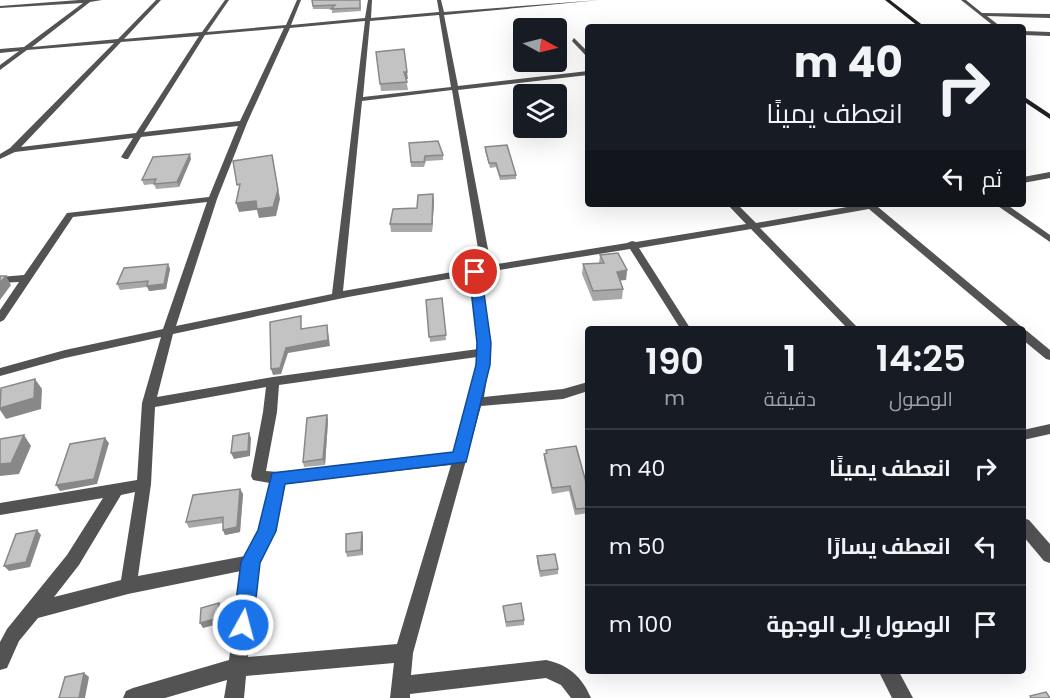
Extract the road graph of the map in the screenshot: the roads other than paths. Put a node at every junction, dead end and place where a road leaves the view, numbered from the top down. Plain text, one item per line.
1 (23, 0) edge
2 (89, 0) edge
3 (100, 0) edge
4 (159, 0) edge
5 (227, 0) edge
6 (299, 0) edge
7 (370, 0) edge
8 (439, 0) edge
9 (598, 0) edge
10 (887, 0) edge
11 (963, 0) edge
12 (15, 6) junction
13 (0, 7) edge
14 (441, 13) junction
15 (981, 14) junction
16 (0, 15) edge
17 (1050, 16) edge
18 (368, 20) junction
19 (918, 24) edge
20 (994, 24) edge
21 (286, 26) junction
22 (1026, 33) edge
23 (203, 34) junction
24 (1050, 34) edge
25 (119, 40) junction
26 (574, 40) dead end
27 (25, 49) junction
28 (0, 51) edge
29 (585, 53) edge
30 (0, 68) edge
31 (585, 73) edge
32 (455, 88) junction
33 (359, 99) junction
34 (1026, 100) edge
35 (1050, 117) edge
36 (243, 123) junction
37 (139, 135) junction
38 (13, 150) junction
39 (0, 157) edge
40 (125, 157) dead end
41 (1050, 176) edge
42 (1026, 180) edge
43 (213, 199) junction
44 (735, 207) edge
45 (863, 207) edge
46 (877, 207) edge
47 (1004, 207) edge
48 (753, 225) junction
49 (1050, 239) edge
50 (632, 244) junction
51 (481, 271) junction
52 (25, 278) junction
53 (0, 280) edge
54 (337, 296) junction
55 (0, 318) edge
56 (684, 326) edge
57 (851, 326) edge
58 (1015, 326) edge
59 (168, 332) junction
60 (1026, 336) edge
61 (483, 352) junction
62 (1050, 356) edge
63 (0, 372) edge
64 (273, 381) junction
65 (585, 387) edge
66 (476, 402) junction
67 (149, 403) junction
68 (1050, 429) edge
69 (1026, 434) edge
70 (460, 458) junction
71 (278, 478) junction
72 (144, 484) junction
73 (116, 490) junction
74 (0, 509) edge
75 (1026, 528) edge
76 (1050, 556) edge
77 (250, 562) junction
78 (129, 586) junction
79 (30, 611) junction
80 (404, 653) junction
81 (0, 661) edge
82 (238, 667) junction
83 (889, 674) edge
84 (400, 692) edge
85 (133, 698) edge
86 (234, 698) edge
87 (581, 698) edge
88 (903, 698) edge

1 - 12 street
2 - 3 street
2 - 12 street
2 - 27 street
4 - 25 street
5 - 23 street
6 - 21 street
7 - 18 street
8 - 14 street
9 - 14 street
10 - 19 street
11 - 15 street
12 - 13 street
12 - 16 street
14 - 18 street
14 - 32 street
15 - 17 street
15 - 20 street
18 - 21 street
18 - 33 street
21 - 23 street
21 - 36 street
22 - 24 street
23 - 25 street
23 - 37 street
25 - 27 street
25 - 38 street
26 - 29 street
27 - 28 street
27 - 30 street
31 - 32 street
32 - 33 street
32 - 51 street
33 - 54 street
34 - 35 street
36 - 37 street
36 - 43 street
37 - 38 street
37 - 40 street
38 - 39 street
41 - 42 street
43 - 52 street
43 - 59 street
44 - 48 street
45 - 48 street
46 - 58 street
47 - 49 street
48 - 50 street
48 - 57 street
50 - 51 street
50 - 56 street
51 - 54 street
51 - 61 street
52 - 53 street
52 - 55 street
54 - 59 street
59 - 63 street
59 - 67 street
60 - 62 street
61 - 64 street
61 - 66 street
64 - 67 street
64 - 71 street
65 - 66 street
66 - 70 street
67 - 72 street
68 - 69 street
70 - 71 street
70 - 80 street
71 - 77 street
72 - 73 street
72 - 78 street
73 - 74 street
73 - 79 street
75 - 76 street
77 - 78 street
77 - 82 street
78 - 79 street
79 - 81 street
80 - 82 street
80 - 84 street
82 - 85 street
82 - 86 street
83 - 88 street
84 - 87 street

